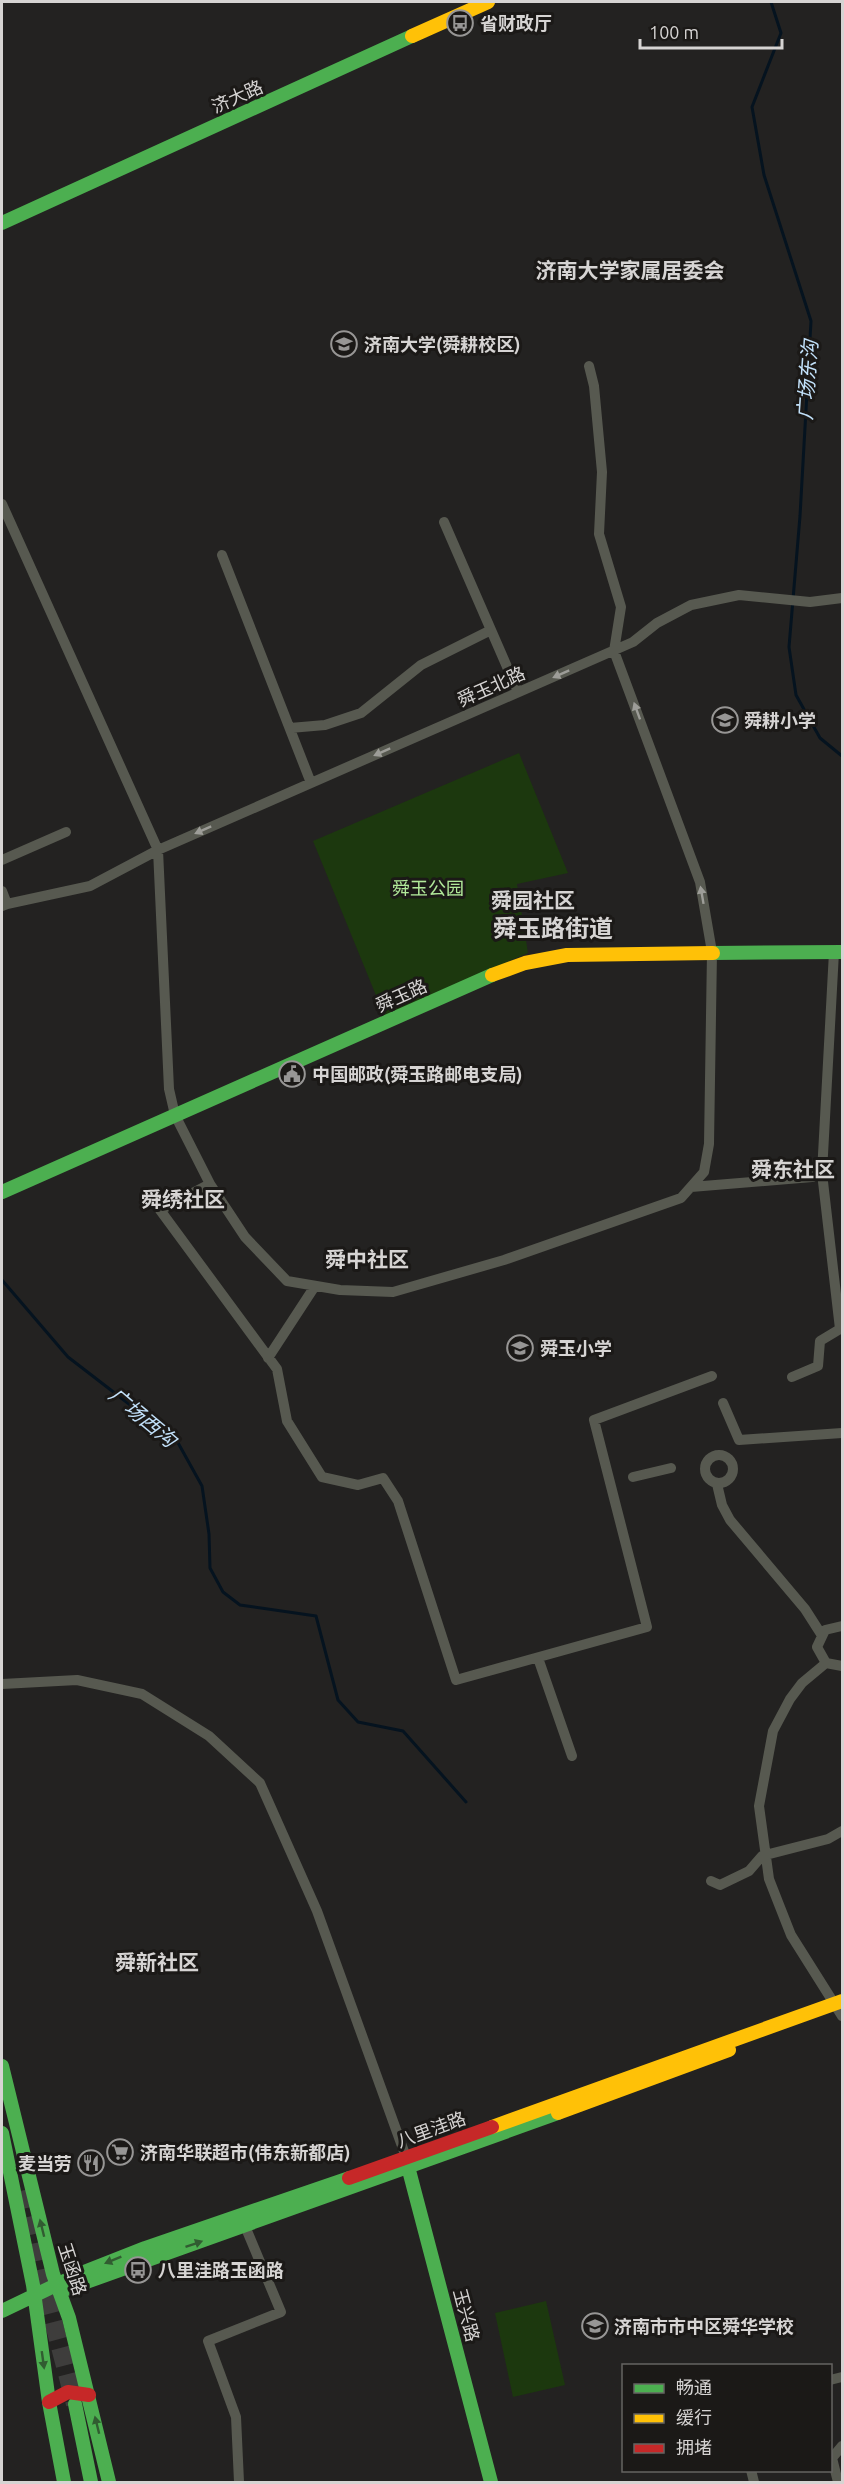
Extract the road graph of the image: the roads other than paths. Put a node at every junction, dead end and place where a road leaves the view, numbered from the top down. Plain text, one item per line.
1 (488, 2) edge
2 (2, 223) edge
3 (589, 366) dead end
4 (2, 504) edge
5 (444, 522) dead end
6 (222, 555) dead end
7 (843, 598) edge
8 (491, 630) junction
9 (614, 651) junction
10 (518, 693) junction
11 (290, 728) junction
12 (311, 783) junction
13 (66, 832) dead end
14 (158, 849) junction
15 (2, 860) edge
16 (2, 891) edge
17 (4, 905) edge
18 (712, 952) junction
19 (838, 952) edge
20 (175, 1115) junction
21 (822, 1173) junction
22 (210, 1184) junction
23 (691, 1187) junction
24 (2, 1192) edge
25 (315, 1286) junction
26 (841, 1328) edge
27 (268, 1358) junction
28 (712, 1376) dead end
29 (792, 1377) dead end
30 (723, 1403) dead end
31 (843, 1433) edge
32 (738, 1440) junction
33 (723, 1455) junction
34 (670, 1468) dead end
35 (633, 1477) dead end
36 (717, 1484) junction
37 (843, 1626) edge
38 (821, 1634) junction
39 (538, 1658) junction
40 (826, 1663) junction
41 (843, 1666) edge
42 (2, 1684) edge
43 (572, 1756) dead end
44 (843, 1832) edge
45 (766, 1855) junction
46 (711, 1881) dead end
47 (840, 2008) edge
48 (2, 2066) edge
49 (2, 2133) edge
50 (407, 2163) junction
51 (245, 2226) junction
52 (59, 2288) junction
53 (34, 2299) junction
54 (2, 2311) edge
55 (2, 2317) edge
56 (89, 2395) junction
57 (49, 2402) junction
58 (843, 2446) edge
59 (64, 2482) edge
60 (79, 2482) edge
61 (91, 2482) edge
62 (109, 2482) edge
63 (239, 2482) edge
64 (491, 2482) edge
65 (838, 2482) edge

1 - 2 main road, 济大路
3 - 9 street
4 - 14 street
5 - 8 street
6 - 11 street
7 - 9 street, 舜玉北路
8 - 10 street
8 - 11 street
9 -> 10 street, 舜玉北路
18 -> 9 street
10 -> 12 street, 舜玉北路
11 - 12 street
12 -> 14 street, 舜玉北路
13 - 15 street
14 - 17 street, 舜玉北路
14 - 20 street
16 - 17 street
18 - 19 main road, 舜玉路
18 - 20 main road, 舜玉路
18 - 23 street
19 - 21 street
20 - 22 street
20 - 24 main road, 舜玉路
21 - 23 street
21 - 26 street
22 - 25 street
22 - 27 street
23 - 25 street
25 - 27 street
26 - 29 street
27 - 39 street
28 - 39 street
30 - 32 street
31 - 32 street
32 - 33 street
33 - 36 street
33 - 36 street
34 - 35 street
36 - 38 street
37 - 38 street
38 - 40 street
39 - 43 street
40 - 41 street
40 - 45 street
42 - 50 street
44 - 45 street
45 - 46 street
45 - 47 street
47 - 50 main road, 八里洼路
52 -> 48 main road, 玉函路
49 - 53 main road
50 - 51 main road, 八里洼路
50 -> 52 main road, 八里洼路
50 - 64 main road, 玉兴路
52 -> 51 main road, 八里洼路
51 - 63 street
52 - 53 main road, 八里洼路
52 - 56 main road, 玉函路
53 - 54 main road
53 - 55 main road
53 -> 57 main road
56 - 57 main road
62 -> 56 main road, 玉函路
57 - 59 main road
58 - 65 street
60 - 61 main road

